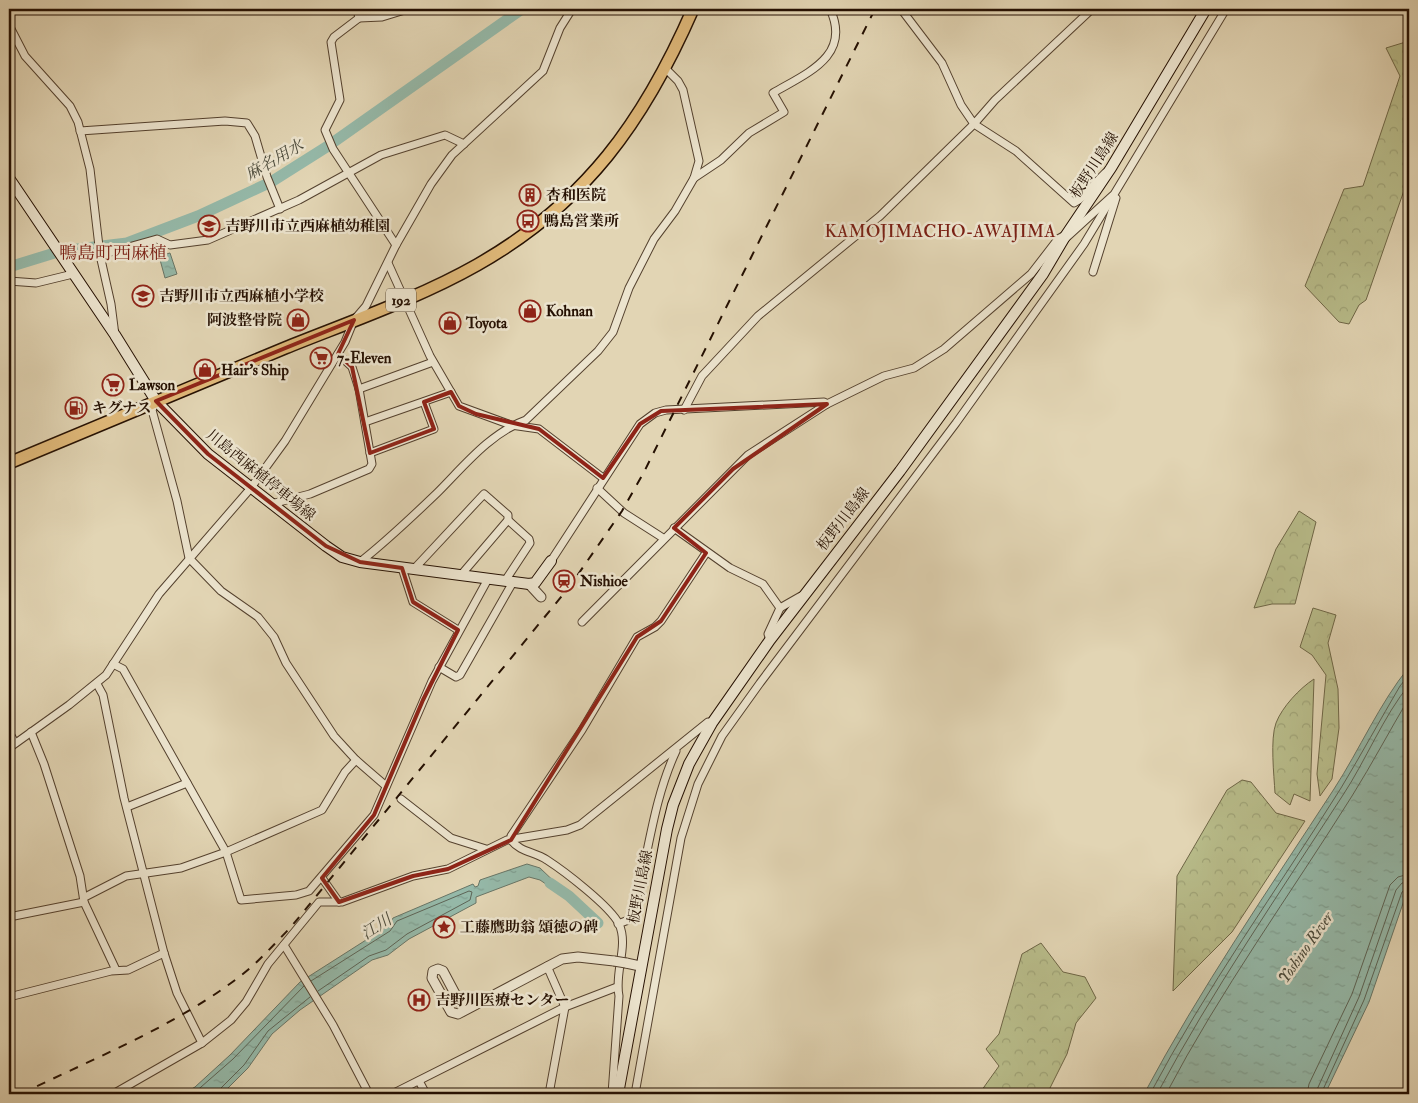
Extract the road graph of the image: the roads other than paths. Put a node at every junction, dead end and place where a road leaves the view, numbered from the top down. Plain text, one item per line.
1 (357, 9) edge
2 (408, 9) edge
3 (572, 9) edge
4 (693, 9) edge
5 (830, 9) edge
6 (901, 9) edge
7 (1092, 9) edge
8 (1206, 9) edge
9 (1226, 9) edge
10 (359, 18) junction
11 (9, 25) edge
12 (666, 70) junction
13 (974, 124) junction
14 (80, 130) junction
15 (464, 144) junction
16 (1111, 168) junction
17 (350, 174) junction
18 (9, 178) edge
19 (694, 178) junction
20 (1115, 195) junction
21 (280, 209) junction
22 (1065, 238) junction
23 (396, 245) junction
24 (100, 254) junction
25 (388, 263) junction
26 (1093, 272) dead end
27 (74, 274) junction
28 (9, 281) edge
29 (405, 298) junction
30 (354, 320) junction
31 (115, 335) junction
32 (338, 354) junction
33 (433, 362) junction
34 (359, 389) junction
35 (451, 392) junction
36 (156, 401) junction
37 (424, 402) junction
38 (827, 404) junction
39 (684, 410) junction
40 (365, 422) junction
41 (511, 425) junction
42 (370, 453) junction
43 (9, 464) edge
44 (603, 478) junction
45 (597, 488) junction
46 (250, 489) junction
47 (271, 504) junction
48 (508, 520) junction
49 (674, 528) junction
50 (664, 538) junction
51 (706, 553) junction
52 (189, 558) junction
53 (552, 561) joint
54 (360, 562) junction
55 (402, 568) junction
56 (414, 569) junction
57 (461, 575) junction
58 (488, 579) junction
59 (509, 582) junction
60 (529, 584) junction
61 (806, 594) junction
62 (541, 598) dead end
63 (780, 608) junction
64 (582, 622) dead end
65 (458, 630) junction
66 (770, 640) junction
67 (113, 664) junction
68 (439, 667) junction
69 (97, 684) junction
70 (712, 723) junction
71 (9, 732) edge
72 (31, 732) junction
73 (12, 745) edge
74 (677, 749) junction
75 (356, 760) junction
76 (188, 783) junction
77 (386, 786) junction
78 (401, 799) dead end
79 (127, 807) junction
80 (511, 840) junction
81 (486, 849) junction
82 (226, 852) junction
83 (144, 872) junction
84 (322, 878) junction
85 (331, 888) junction
86 (85, 899) junction
87 (319, 902) junction
88 (339, 902) junction
89 (9, 917) edge
90 (618, 924) junction
91 (284, 945) junction
92 (164, 953) junction
93 (547, 966) junction
94 (640, 966) junction
95 (116, 970) junction
96 (617, 987) junction
97 (9, 997) edge
98 (468, 1007) junction
99 (565, 1007) junction
100 (202, 1043) junction
101 (419, 1080) junction
102 (113, 1094) edge
103 (369, 1094) edge
104 (392, 1094) edge
105 (426, 1094) edge
106 (549, 1094) edge
107 (612, 1094) edge
108 (618, 1094) edge
109 (634, 1094) edge

1 - 10 street
2 - 10 street
3 - 15 street
4 - 12 highway, 192
5 - 19 street
6 - 13 street
7 - 13 street
8 - 16 main road, 板野川島線
9 - 20 street
10 - 17 street
11 - 14 street
12 - 19 street
12 - 29 highway, 192
13 - 16 street
13 - 39 street
14 - 21 street
14 - 24 street
15 - 17 street
15 - 23 street
16 - 22 main road, 板野川島線
17 - 21 street
17 - 23 street
18 - 27 main road, 川島西麻植停車場線
19 - 41 street
20 - 22 street
20 - 26 street
20 - 109 street
21 - 24 street
22 - 38 street
22 - 61 main road, 板野川島線
23 - 25 street
24 - 31 street
25 - 29 street
25 - 30 street
27 - 28 street
27 - 31 main road, 川島西麻植停車場線
29 - 30 highway, 192
29 - 33 street
30 - 32 street
30 - 36 highway, 192
31 - 36 main road, 川島西麻植停車場線
32 - 34 street
32 - 46 street
33 - 34 street
33 - 35 street
34 - 40 street
35 - 37 street
35 - 41 street
36 - 43 highway, 192
36 - 46 main road, 川島西麻植停車場線
36 - 52 street
37 - 40 street
37 - 42 street
38 - 39 street
38 - 49 street
39 - 44 street
40 - 42 street
41 - 44 street
41 - 54 street
42 - 47 street
44 - 45 street
45 - 50 street
45 - 53 street
46 - 47 main road, 川島西麻植停車場線
46 - 52 street
47 - 54 main road, 川島西麻植停車場線
48 - 56 street
48 - 57 street
48 - 59 street
49 - 50 street
49 - 51 street
50 - 64 street
51 - 63 street
51 - 80 street
52 - 67 street
52 - 75 street
53 - 60 main road
54 - 55 main road, 川島西麻植停車場線
55 - 56 main road, 川島西麻植停車場線
55 - 65 street
56 - 57 main road, 川島西麻植停車場線
57 - 58 main road, 川島西麻植停車場線
58 - 59 main road, 川島西麻植停車場線
58 - 65 street
59 - 60 main road, 川島西麻植停車場線
59 - 68 street
60 - 62 street
61 - 63 street
61 - 66 main road, 板野川島線
63 - 66 street
65 - 68 street
66 - 70 main road, 板野川島線
67 - 69 street
67 - 76 street
68 - 77 street
69 - 72 street
69 - 79 street
70 - 74 street
70 - 94 main road, 板野川島線
71 - 73 street
72 - 73 street
72 - 86 street
74 - 80 street
74 - 90 street
75 - 77 street
75 - 82 street
76 - 79 street
76 - 82 street
77 - 84 street
78 - 81 street
79 - 83 street
80 - 81 street
80 - 90 street
81 - 88 street
82 - 83 street
82 - 84 street
83 - 86 street
83 - 92 street
84 - 85 street
85 - 87 street
85 - 88 street
86 - 89 street
86 - 95 street
87 - 88 street
87 - 91 street
90 - 96 street
91 - 100 street
91 - 103 street
92 - 95 street
92 - 100 street
93 - 94 street, bridge
93 - 98 street
93 - 99 street
94 - 108 main road, 板野川島線
95 - 97 street
96 - 99 street
96 - 107 street
98 - 98 street
99 - 101 street
99 - 106 street
100 - 102 street
101 - 104 street
101 - 105 street

